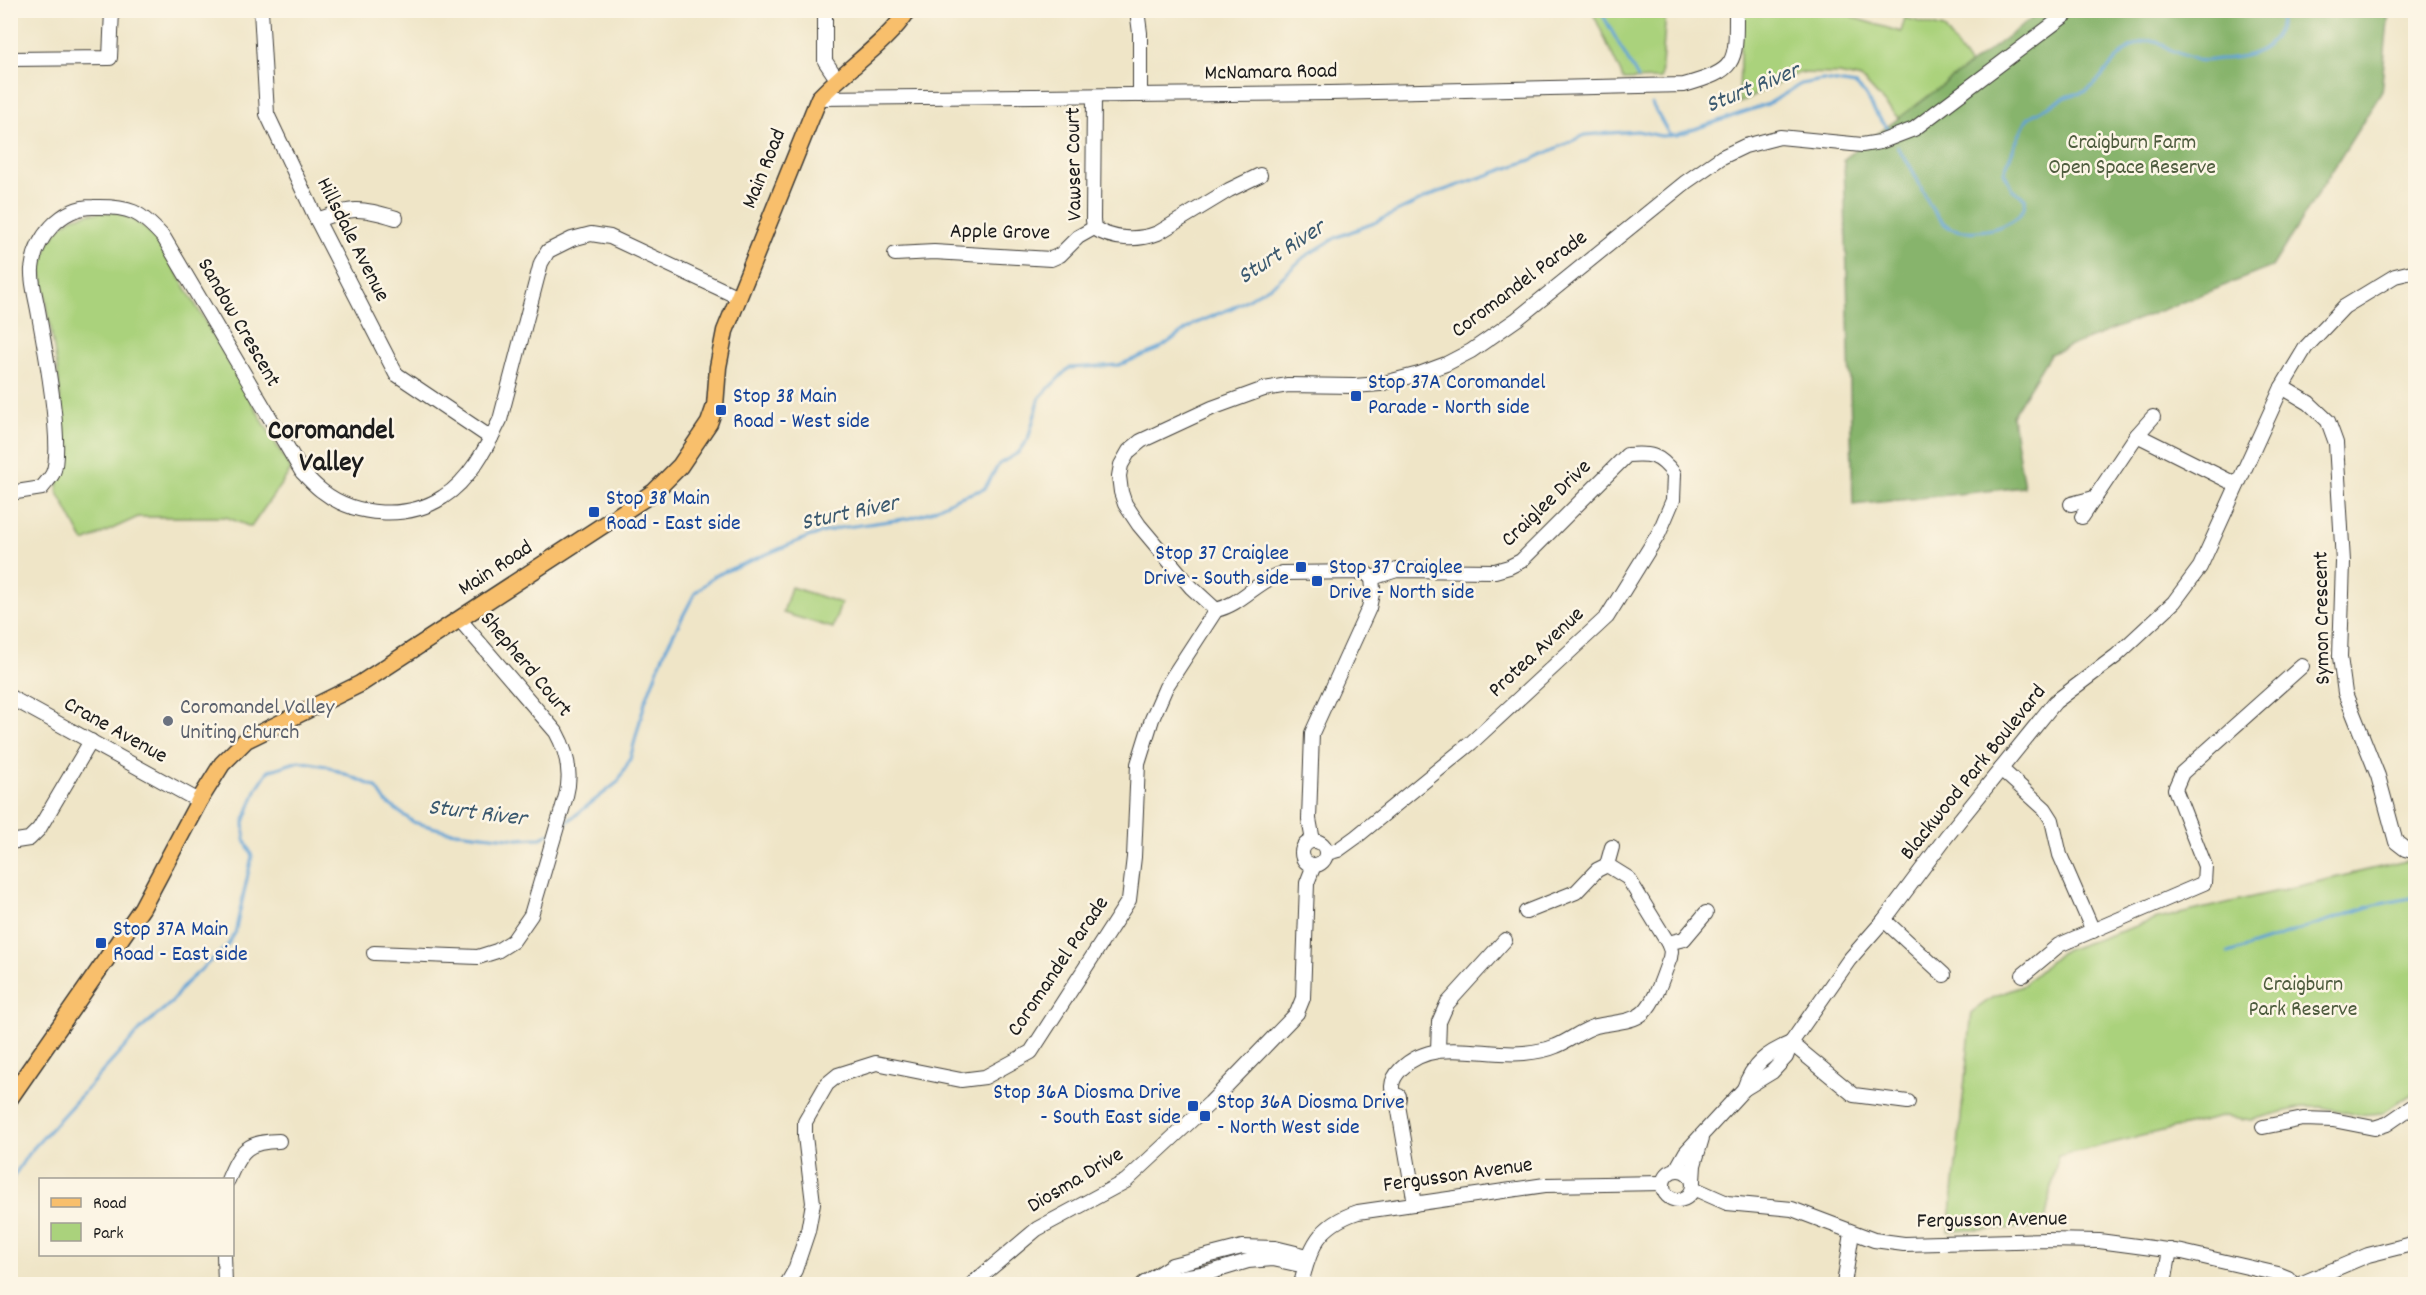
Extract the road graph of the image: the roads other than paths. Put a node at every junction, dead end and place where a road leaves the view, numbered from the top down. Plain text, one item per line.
1 (112, 10) edge
2 (261, 10) edge
3 (825, 10) edge
4 (908, 10) edge
5 (1137, 10) edge
6 (1736, 10) edge
7 (2072, 10) edge
8 (10, 59) edge
9 (837, 79) junction
10 (1140, 95) junction
11 (1094, 96) junction
12 (819, 98) junction
13 (1260, 175) dead end
14 (396, 218) dead end
15 (317, 220) junction
16 (1094, 228) junction
17 (895, 254) dead end
18 (2415, 270) edge
19 (738, 297) junction
20 (2282, 387) junction
21 (2153, 417) dead end
22 (2137, 435) junction
23 (491, 438) junction
24 (1627, 455) joint
25 (2237, 485) junction
26 (10, 493) edge
27 (2094, 498) junction
28 (2071, 504) dead end
29 (2082, 517) dead end
30 (1372, 578) junction
31 (1216, 610) junction
32 (460, 620) junction
33 (2302, 666) dead end
34 (10, 697) edge
35 (91, 741) junction
36 (2001, 769) junction
37 (199, 801) junction
38 (1313, 841) junction
39 (10, 842) edge
40 (1612, 847) dead end
41 (2415, 852) edge
42 (1327, 853) junction
43 (1314, 865) junction
44 (1607, 866) junction
45 (1526, 912) dead end
46 (1706, 913) dead end
47 (1884, 920) junction
48 (2093, 931) junction
49 (1505, 940) dead end
50 (1668, 943) junction
51 (374, 953) dead end
52 (1944, 975) dead end
53 (2023, 975) dead end
54 (1791, 1043) junction
55 (1438, 1050) junction
56 (10, 1098) edge
57 (1908, 1102) dead end
58 (2415, 1104) edge
59 (2263, 1127) dead end
60 (1703, 1136) junction
61 (279, 1141) dead end
62 (1676, 1170) junction
63 (228, 1178) edge
64 (1663, 1183) junction
65 (1693, 1184) junction
66 (1415, 1204) junction
67 (1852, 1233) junction
68 (2415, 1243) edge
69 (2170, 1250) junction
70 (224, 1256) edge
71 (1197, 1258) junction
72 (1306, 1261) junction
73 (1200, 1279) edge
74 (1145, 1283) edge
75 (225, 1284) edge
76 (787, 1284) edge
77 (972, 1284) edge
78 (1301, 1284) edge
79 (1844, 1284) edge
80 (2164, 1284) edge
81 (2294, 1284) edge
82 (2300, 1284) edge

1 - 8 street
2 - 15 street, Hillsdale Avenue
3 - 9 street
4 - 9 main road, Main Road
5 - 10 street
6 - 10 street, McNamara Road
7 - 31 street, Coromandel Parade
9 - 12 main road, Main Road
10 - 11 street, McNamara Road
11 - 12 street, McNamara Road
11 - 16 street, Vawser Court
12 - 19 main road, Main Road
13 - 16 street, Vawser Court
14 - 15 street
15 - 23 street, Hillsdale Avenue
16 - 17 street, Apple Grove
18 - 20 street, Blackwood Park Boulevard
19 - 23 street, Sandow Crescent
19 - 32 main road, Main Road
20 - 25 street, Blackwood Park Boulevard
20 - 41 street, Symon Crescent
21 - 22 street
22 - 25 street
22 - 27 street
23 - 26 street, Sandow Crescent
24 - 30 street, Craiglee Drive
24 - 42 street, Protea Avenue
25 - 36 street, Blackwood Park Boulevard
27 - 28 street
27 - 29 street
30 - 31 street, Craiglee Drive
30 - 38 street
31 - 76 street, Coromandel Parade
32 - 37 main road, Main Road
32 - 51 street, Shepherd Court
33 - 48 street
34 - 35 street, Crane Avenue
35 - 37 street, Crane Avenue
35 - 39 street
36 - 47 street, Blackwood Park Boulevard
36 - 48 street
37 - 56 main road, Main Road
38 - 42 street
38 - 43 street
40 - 44 street
42 - 43 street
43 - 77 street, Diosma Drive
44 - 45 street
44 - 50 street
46 - 50 street
47 - 52 street
47 - 54 street, Blackwood Park Boulevard
48 - 53 street
49 - 55 street
50 - 55 street
54 - 57 street
54 - 60 street, Blackwood Park Boulevard
55 - 66 street
58 - 59 street
60 - 62 street, Blackwood Park Boulevard
60 - 65 street, Blackwood Park Boulevard
61 - 63 street
62 - 64 street
62 - 65 street
64 - 65 street
64 - 66 street, Fergusson Avenue
65 - 67 street, Fergusson Avenue
66 - 72 street, Fergusson Avenue
67 - 69 street, Fergusson Avenue
67 - 79 street
68 - 82 street
69 - 80 street
69 - 81 street, Fergusson Avenue
70 - 75 street
71 - 72 street
71 - 73 street
71 - 74 street
72 - 73 street
72 - 78 street, Fergusson Avenue
73 - 74 street

